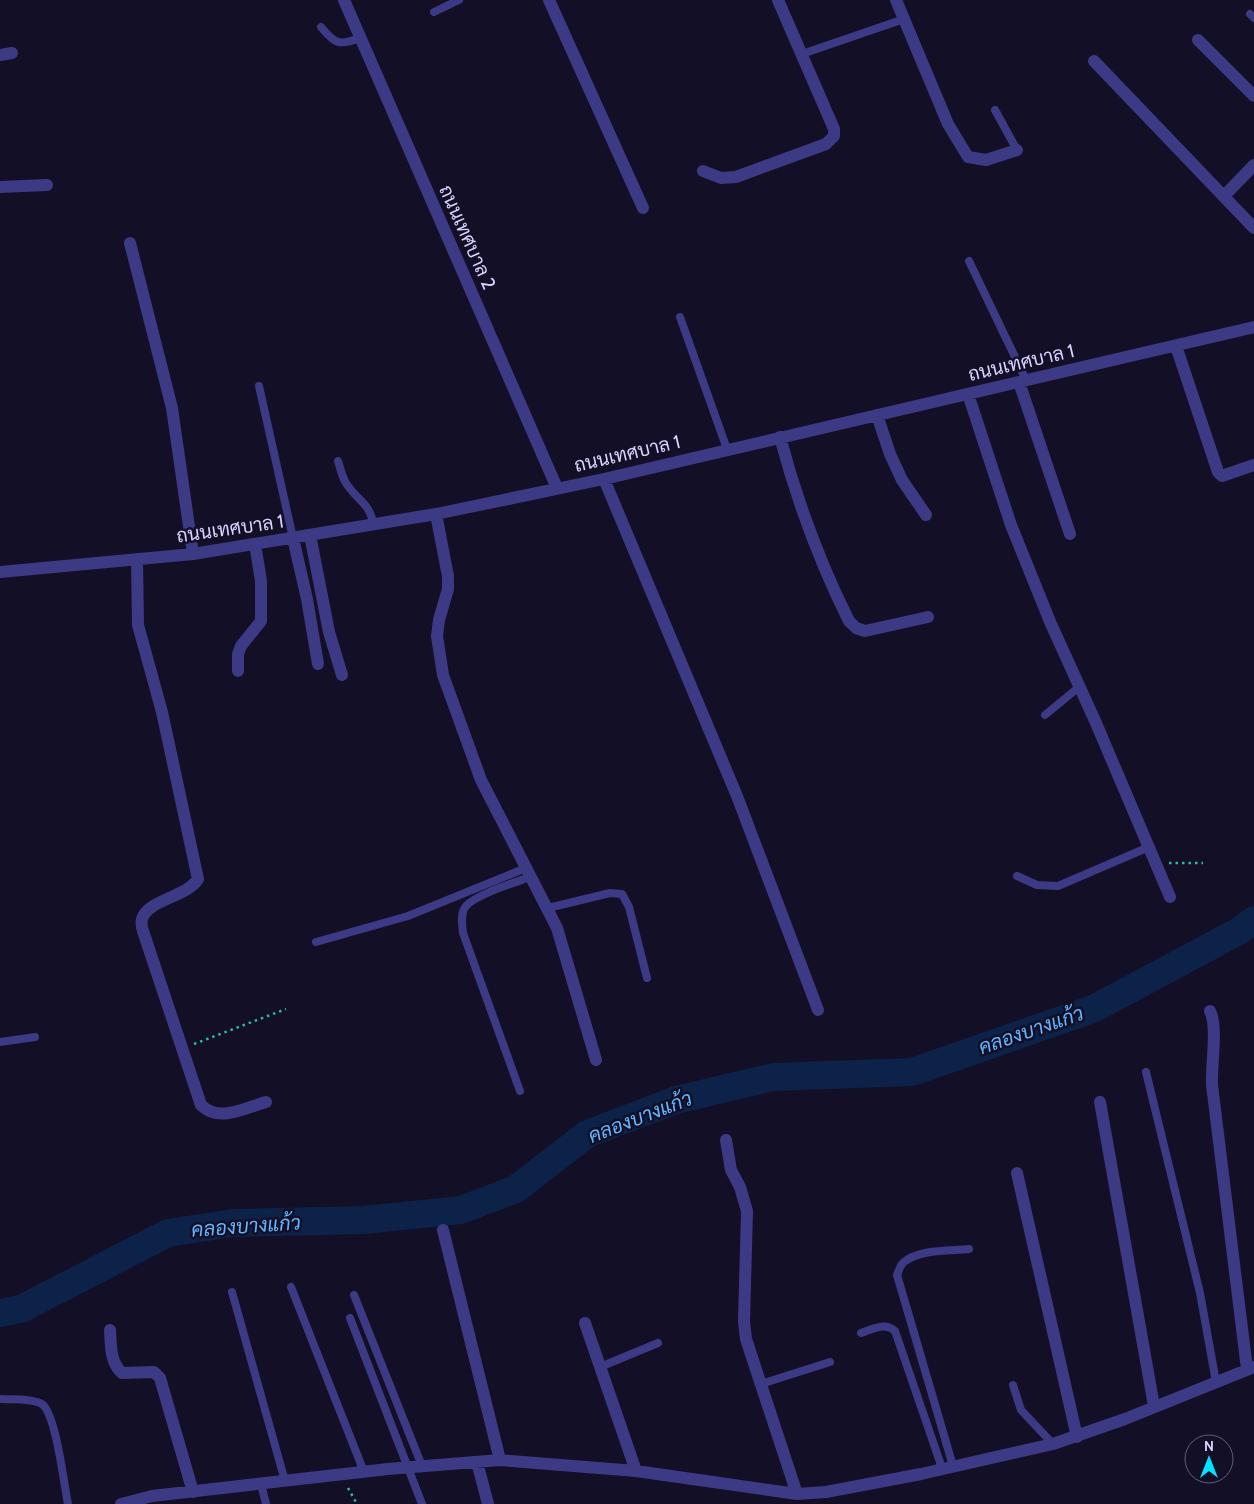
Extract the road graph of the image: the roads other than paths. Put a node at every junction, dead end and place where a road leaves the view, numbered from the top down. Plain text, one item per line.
1 (344, 0) edge
2 (458, 0) edge
3 (550, 0) edge
4 (778, 0) edge
5 (896, 0) edge
6 (434, 12) dead end
7 (904, 19) junction
8 (321, 26) dead end
9 (360, 38) junction
10 (1198, 40) dead end
11 (802, 54) junction
12 (1094, 60) dead end
13 (1254, 96) edge
14 (995, 110) dead end
15 (1017, 150) joint
16 (1254, 165) edge
17 (703, 172) dead end
18 (47, 186) dead end
19 (0, 187) edge
20 (1224, 196) junction
21 (643, 208) dead end
22 (1254, 228) edge
23 (130, 243) dead end
24 (969, 261) dead end
25 (680, 317) dead end
26 (1253, 330) edge
27 (1176, 346) junction
28 (1022, 381) junction
29 (259, 386) dead end
30 (968, 394) junction
31 (877, 415) junction
32 (780, 437) junction
33 (727, 449) junction
34 (338, 461) dead end
35 (1254, 465) edge
36 (604, 479) junction
37 (557, 488) junction
38 (436, 514) junction
39 (926, 515) dead end
40 (374, 525) junction
41 (1070, 534) dead end
42 (310, 535) junction
43 (293, 538) junction
44 (255, 544) junction
45 (193, 554) junction
46 (137, 559) junction
47 (0, 572) edge
48 (928, 617) dead end
49 (318, 664) dead end
50 (238, 671) dead end
51 (342, 675) dead end
52 (1079, 686) junction
53 (1045, 715) dead end
54 (1149, 846) junction
55 (528, 872) junction
56 (1017, 876) dead end
57 (1170, 897) dead end
58 (548, 908) junction
59 (316, 942) dead end
60 (648, 978) dead end
61 (818, 1010) dead end
62 (1210, 1011) dead end
63 (35, 1037) dead end
64 (0, 1042) edge
65 (596, 1060) dead end
66 (1146, 1072) dead end
67 (520, 1091) dead end
68 (266, 1102) dead end
69 (1100, 1102) dead end
70 (726, 1140) dead end
71 (1017, 1173) dead end
72 (443, 1230) dead end
73 (969, 1249) dead end
74 (291, 1287) dead end
75 (232, 1292) dead end
76 (354, 1295) dead end
77 (350, 1318) dead end
78 (586, 1323) dead end
79 (110, 1330) dead end
80 (861, 1333) dead end
81 (658, 1343) dead end
82 (830, 1362) dead end
83 (600, 1367) junction
84 (1250, 1368) edge
85 (1216, 1382) junction
86 (761, 1384) junction
87 (1013, 1385) dead end
88 (0, 1399) edge
89 (1154, 1406) junction
90 (1077, 1437) junction
91 (1053, 1444) junction
92 (500, 1460) junction
93 (476, 1462) junction
94 (422, 1466) junction
95 (408, 1467) junction
96 (947, 1467) junction
97 (636, 1471) junction
98 (364, 1472) junction
99 (285, 1481) junction
100 (261, 1484) junction
101 (193, 1492) junction
102 (798, 1494) junction
103 (68, 1504) edge
104 (121, 1504) edge
105 (266, 1504) edge
106 (422, 1504) edge
107 (488, 1504) edge

1 - 9 street, ถนนเทศบาล 2
2 - 6 lane
3 - 21 street
4 - 11 street
5 - 7 street
7 - 11 lane
7 - 15 street
8 - 9 lane
9 - 37 street, ถนนเทศบาล 2
10 - 13 street
11 - 17 street
12 - 20 street
14 - 15 lane
16 - 20 street
18 - 19 street
20 - 22 street
23 - 45 street
24 - 28 lane
25 - 33 lane
26 - 27 street, ถนนเทศบาล 1
27 - 28 street, ถนนเทศบาล 1
27 - 35 street
28 - 30 street, ถนนเทศบาล 1
28 - 41 street
29 - 43 lane
30 - 31 street, ถนนเทศบาล 1
30 - 52 street
31 - 32 street, ถนนเทศบาล 1
31 - 39 street
32 - 33 street, ถนนเทศบาล 1
32 - 48 street
33 - 36 street, ถนนเทศบาล 1
34 - 40 lane
36 - 37 street, ถนนเทศบาล 1
36 - 61 street
37 - 38 street, ถนนเทศบาล 1
38 - 40 street, ถนนเทศบาล 1
38 - 55 street
40 - 42 street, ถนนเทศบาล 1
42 - 43 street, ถนนเทศบาล 1
42 - 51 street
43 - 44 street, ถนนเทศบาล 1
43 - 49 street
44 - 45 street, ถนนเทศบาล 1
44 - 50 street
45 - 46 street, ถนนเทศบาล 1
46 - 47 street, ถนนเทศบาล 1
46 - 68 street
52 - 53 lane
52 - 54 street
54 - 56 lane
54 - 57 street
55 - 58 street
55 - 59 lane
55 - 67 lane
58 - 60 lane
58 - 65 street
62 - 84 street
63 - 64 lane
66 - 85 lane
69 - 89 street
70 - 86 street
71 - 90 street
72 - 92 street
73 - 96 lane
74 - 98 lane
75 - 99 lane
76 - 94 lane
77 - 95 lane
78 - 83 street
79 - 101 street
80 - 96 lane
81 - 83 lane
82 - 86 lane
83 - 97 street
84 - 85 street
85 - 89 street
86 - 102 street
87 - 91 lane
88 - 103 lane
89 - 90 street
90 - 91 street
91 - 96 street
92 - 93 street
92 - 97 street
93 - 94 street
93 - 107 street
94 - 95 street
95 - 98 street
95 - 106 lane
96 - 102 street
97 - 102 street
98 - 99 street
99 - 100 street
100 - 101 street
100 - 105 lane
101 - 104 street

